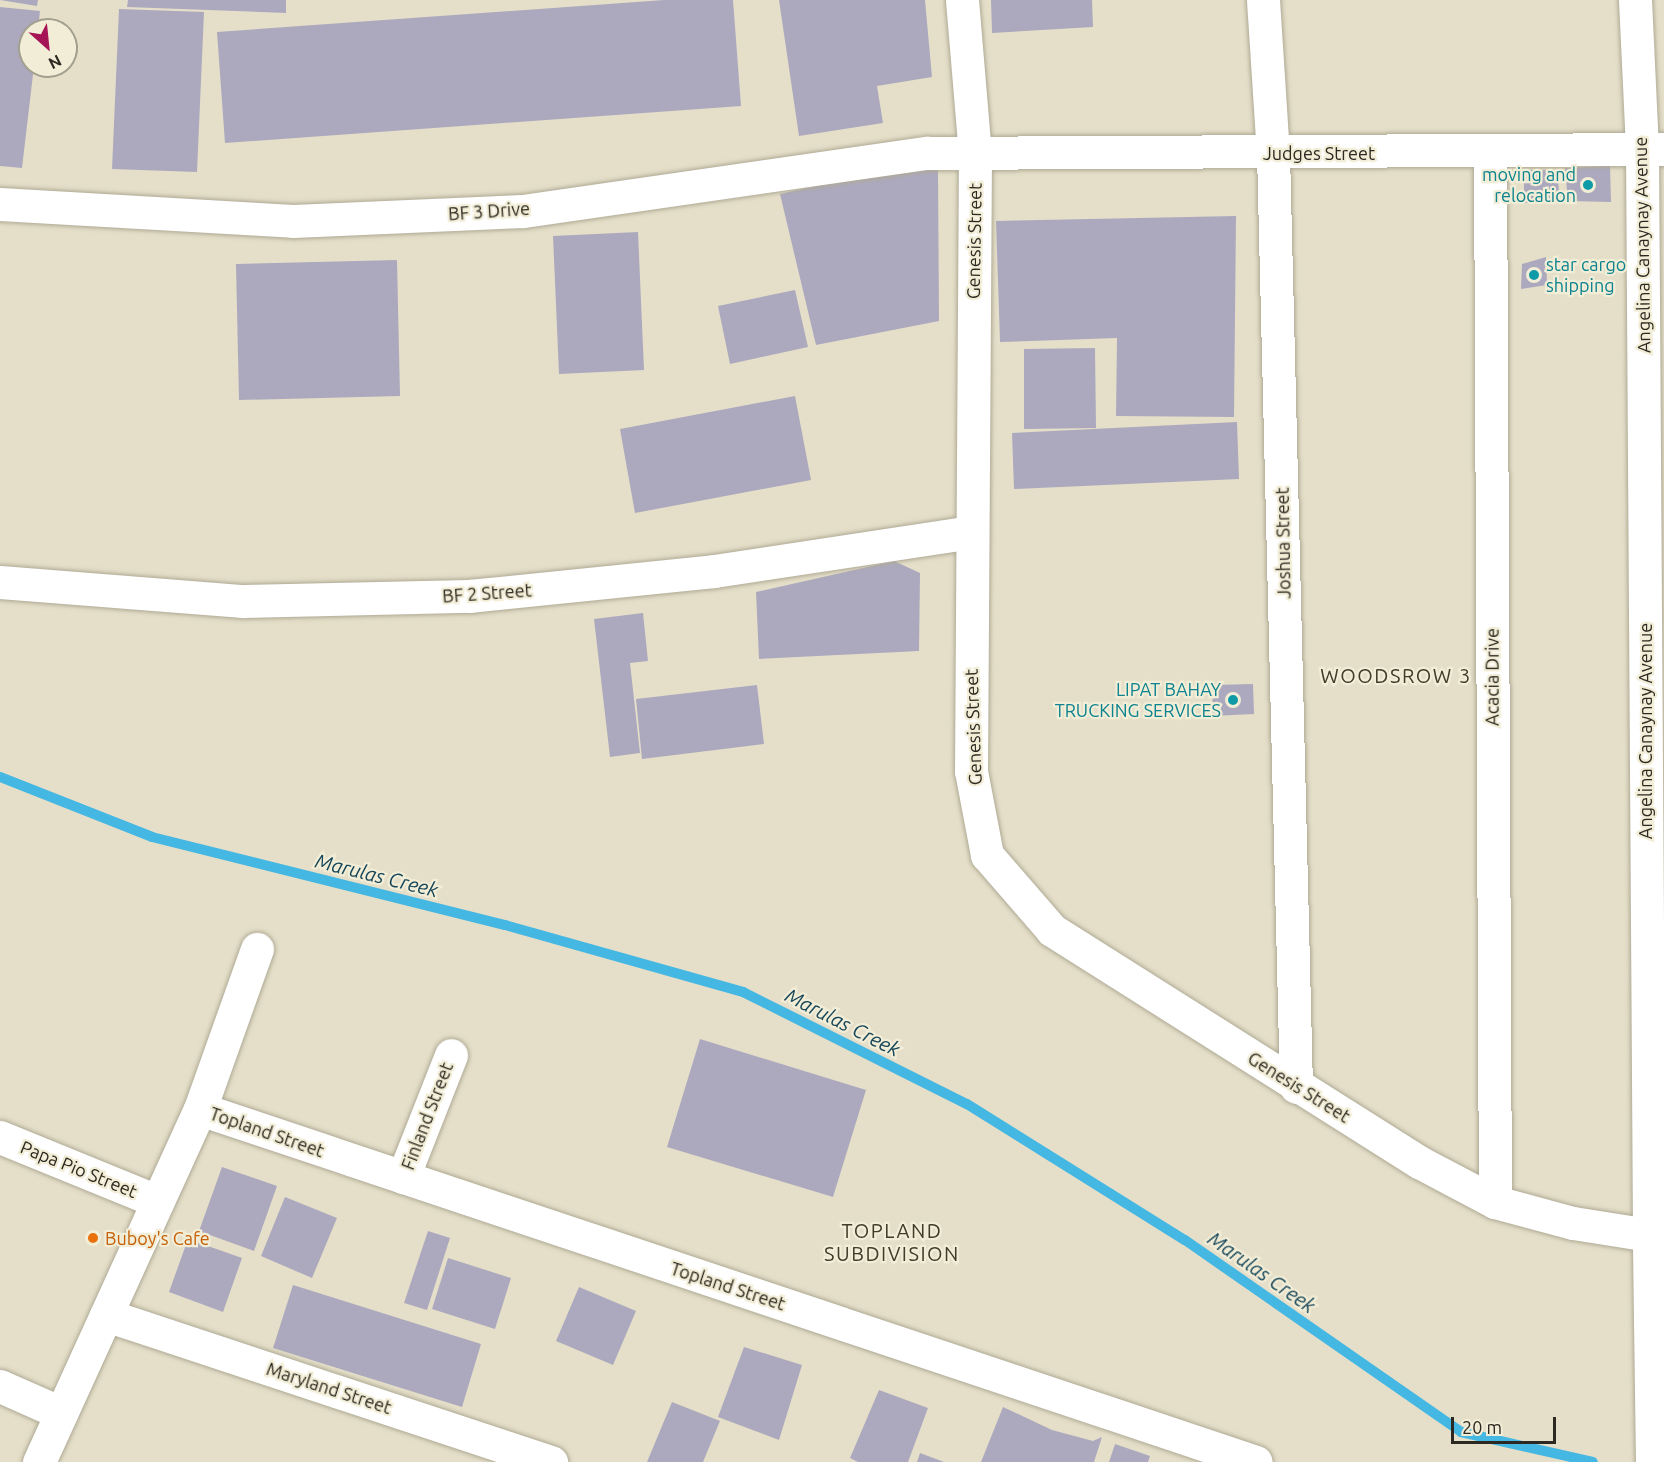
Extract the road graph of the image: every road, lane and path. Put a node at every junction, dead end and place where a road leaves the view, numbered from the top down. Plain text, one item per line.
1 (962, 0) edge
2 (1263, 0) edge
3 (1635, 0) edge
4 (1653, 149) edge
5 (1490, 152) junction
6 (1273, 153) junction
7 (975, 154) junction
8 (0, 204) edge
9 (971, 532) junction
10 (0, 582) edge
11 (257, 949) dead end
12 (451, 1055) dead end
13 (1296, 1087) junction
14 (200, 1109) junction
15 (0, 1137) edge
16 (403, 1177) junction
17 (158, 1201) junction
18 (1495, 1202) junction
19 (1657, 1235) edge
20 (106, 1315) junction
21 (0, 1386) edge
22 (62, 1413) junction
23 (39, 1462) edge
24 (551, 1462) edge
25 (1256, 1462) edge
26 (1652, 1462) edge

1 - 7 street, Genesis Street
2 - 6 street, Joshua Street
3 - 4 street, Angelina Canaynay Avenue
4 - 5 street, Judges Street
4 - 19 street, Angelina Canaynay Avenue
5 - 6 street, Judges Street
5 - 18 street, Acacia Drive
6 - 7 street, Judges Street
6 - 13 street, Joshua Street
7 - 8 street, BF 3 Drive
7 - 9 street, Genesis Street
9 - 10 street, BF 2 Street
9 - 13 street, Genesis Street
11 - 14 street
12 - 16 street, Finland Street
13 - 18 street, Genesis Street
14 - 16 street, Topland Street
14 - 17 street
15 - 17 street, Papa Pio Street
16 - 25 street, Topland Street
17 - 20 street
18 - 19 street, Genesis Street
19 - 26 street, Angelina Canaynay Avenue
20 - 22 street
20 - 24 street, Maryland Street
21 - 22 street
22 - 23 street

